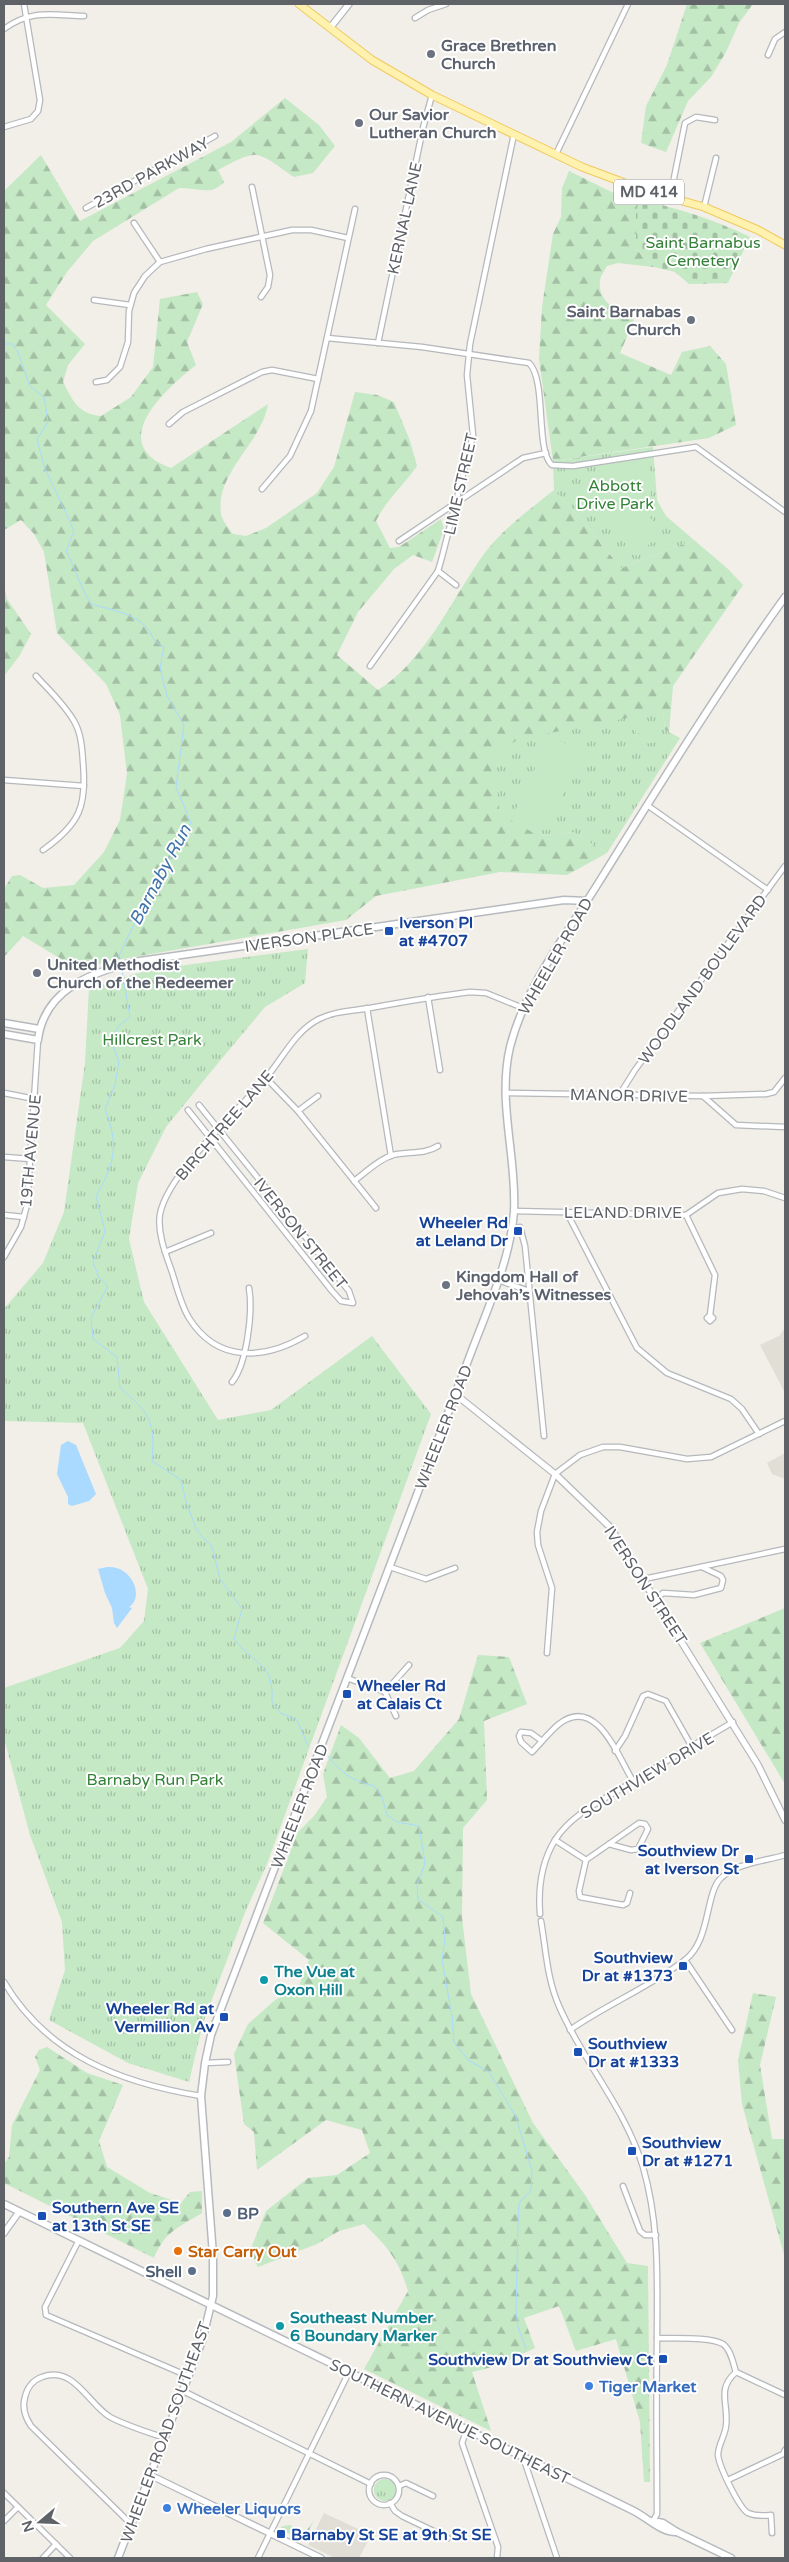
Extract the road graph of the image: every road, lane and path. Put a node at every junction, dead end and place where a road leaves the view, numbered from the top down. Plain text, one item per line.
1 (24, 4) edge
2 (299, 4) edge
3 (349, 4) edge
4 (446, 4) edge
5 (628, 4) edge
6 (25, 16) junction
7 (84, 16) dead end
8 (415, 18) dead end
9 (330, 28) junction
10 (4, 29) edge
11 (785, 32) edge
12 (768, 55) dead end
13 (432, 95) junction
14 (715, 120) dead end
15 (4, 127) edge
16 (514, 134) junction
17 (215, 136) dead end
18 (556, 154) junction
19 (716, 158) dead end
20 (252, 187) dead end
21 (670, 198) junction
22 (704, 207) junction
23 (86, 208) dead end
24 (355, 209) dead end
25 (134, 223) dead end
26 (263, 237) junction
27 (348, 238) junction
28 (785, 245) edge
29 (160, 262) junction
30 (261, 297) dead end
31 (94, 300) dead end
32 (130, 305) junction
33 (327, 338) junction
34 (378, 343) junction
35 (469, 354) junction
36 (318, 379) junction
37 (96, 382) dead end
38 (169, 424) dead end
39 (546, 453) junction
40 (262, 489) dead end
41 (458, 500) junction
42 (785, 512) edge
43 (399, 541) dead end
44 (438, 571) junction
45 (456, 585) dead end
46 (785, 597) edge
47 (370, 666) dead end
48 (36, 676) dead end
49 (4, 780) edge
50 (84, 786) junction
51 (647, 805) junction
52 (43, 850) dead end
53 (785, 866) edge
54 (768, 890) junction
55 (587, 901) junction
56 (428, 997) junction
57 (367, 1008) junction
58 (523, 1008) junction
59 (4, 1023) edge
60 (39, 1029) junction
61 (4, 1034) edge
62 (38, 1040) junction
63 (440, 1070) dead end
64 (266, 1078) junction
65 (785, 1078) edge
66 (505, 1093) junction
67 (4, 1094) edge
68 (620, 1094) junction
69 (318, 1096) dead end
70 (703, 1096) junction
71 (35, 1099) junction
72 (199, 1105) dead end
73 (188, 1110) dead end
74 (298, 1111) junction
75 (785, 1127) edge
76 (218, 1130) junction
77 (210, 1138) junction
78 (438, 1146) dead end
79 (391, 1156) junction
80 (4, 1157) edge
81 (31, 1159) junction
82 (354, 1181) junction
83 (785, 1198) edge
84 (376, 1208) dead end
85 (514, 1212) junction
86 (567, 1213) junction
87 (4, 1215) edge
88 (686, 1215) junction
89 (24, 1217) junction
90 (520, 1227) dead end
91 (210, 1234) dead end
92 (166, 1252) junction
93 (4, 1257) edge
94 (498, 1280) junction
95 (249, 1288) dead end
96 (529, 1291) junction
97 (710, 1314) dead end
98 (305, 1336) dead end
99 (243, 1354) junction
100 (232, 1382) dead end
101 (455, 1394) junction
102 (785, 1421) edge
103 (759, 1434) junction
104 (544, 1436) dead end
105 (555, 1474) junction
106 (785, 1549) edge
107 (701, 1566) junction
108 (390, 1567) junction
109 (455, 1568) dead end
110 (644, 1579) junction
111 (656, 1600) junction
112 (548, 1653) dead end
113 (409, 1665) dead end
114 (347, 1678) junction
115 (385, 1692) junction
116 (396, 1716) dead end
117 (733, 1722) junction
118 (542, 1741) junction
119 (692, 1746) junction
120 (615, 1750) junction
121 (633, 1781) junction
122 (785, 1820) edge
123 (555, 1840) junction
124 (609, 1844) junction
125 (785, 1855) edge
126 (586, 1860) junction
127 (630, 1893) dead end
128 (540, 1914) dead end
129 (541, 1921) dead end
130 (685, 1960) junction
131 (4, 1982) edge
132 (570, 2030) junction
133 (732, 2030) dead end
134 (228, 2062) dead end
135 (204, 2063) junction
136 (201, 2096) junction
137 (623, 2186) dead end
138 (4, 2204) edge
139 (19, 2212) junction
140 (4, 2233) edge
141 (656, 2234) junction
142 (79, 2240) junction
143 (211, 2304) junction
144 (657, 2338) junction
145 (349, 2372) junction
146 (736, 2372) junction
147 (188, 2376) junction
148 (183, 2391) junction
149 (785, 2395) edge
150 (468, 2429) junction
151 (164, 2438) junction
152 (785, 2450) edge
153 (310, 2452) junction
154 (523, 2457) junction
155 (150, 2475) junction
156 (728, 2480) junction
157 (371, 2484) junction
158 (398, 2486) junction
159 (4, 2493) edge
160 (433, 2496) dead end
161 (390, 2503) junction
162 (18, 2507) junction
163 (4, 2521) edge
164 (653, 2521) junction
165 (130, 2524) junction
166 (270, 2533) junction
167 (772, 2533) dead end
168 (448, 2538) dead end
169 (56, 2544) junction
170 (43, 2558) edge
171 (70, 2558) edge
172 (118, 2558) edge
173 (258, 2558) edge
174 (321, 2558) edge
175 (497, 2558) edge
176 (557, 2558) edge
177 (731, 2558) edge

1 - 6 street
2 - 9 main road, MD 414
3 - 9 street
4 - 8 street
5 - 18 street
6 - 7 street
6 - 10 street
6 - 15 street
9 - 13 main road, MD 414
11 - 12 street
13 - 16 main road, MD 414
13 - 34 street, KERNAL LANE
14 - 21 street
16 - 18 main road, MD 414
16 - 35 street, LIME STREET
17 - 23 street, 23RD PARKWAY
18 - 21 main road, MD 414
19 - 22 street
20 - 26 street
21 - 22 main road, MD 414
22 - 28 main road, MD 414
24 - 27 street
25 - 29 street
26 - 27 street
26 - 29 street
26 - 30 street
27 - 33 street
29 - 32 street
31 - 32 street
32 - 37 street
33 - 34 street
33 - 36 street
34 - 35 street
35 - 39 street
35 - 41 street, LIME STREET
36 - 38 street
36 - 40 street
39 - 41 street
39 - 42 street
41 - 43 street
41 - 44 street, LIME STREET
44 - 45 street
44 - 47 street, LIME STREET
46 - 51 main road, WHEELER ROAD
48 - 50 street
49 - 50 street
50 - 52 street
51 - 54 street
51 - 55 main road, WHEELER ROAD
53 - 54 street, WOODLAND BOULEVARD
54 - 68 street, WOODLAND BOULEVARD
55 - 58 main road, WHEELER ROAD
55 - 60 main road, IVERSON PLACE
56 - 57 street, BIRCHTREE LANE
56 - 58 street, BIRCHTREE LANE
56 - 63 street
57 - 64 street, BIRCHTREE LANE
57 - 79 street
58 - 66 main road, WHEELER ROAD
59 - 60 main road
60 - 62 main road, IVERSON PLACE
61 - 62 main road
62 - 71 street, 19TH AVENUE
64 - 74 street
64 - 76 street, BIRCHTREE LANE
65 - 70 street, MANOR DRIVE
66 - 68 street, MANOR DRIVE
66 - 85 main road, WHEELER ROAD
67 - 71 street
68 - 70 street, MANOR DRIVE
69 - 74 street
70 - 75 street
71 - 81 street, 19TH AVENUE
72 - 76 street, IVERSON STREET
73 - 77 street, IVERSON STREET
74 - 82 street
76 - 77 street, BIRCHTREE LANE
76 - 77 street, IVERSON STREET
77 - 92 street, BIRCHTREE LANE
78 - 79 street
79 - 82 street
80 - 81 street
81 - 89 street, 19TH AVENUE
82 - 84 street
83 - 88 street, LELAND DRIVE
85 - 86 street, LELAND DRIVE
85 - 94 main road, WHEELER ROAD
86 - 88 street, LELAND DRIVE
86 - 103 street
87 - 89 street
88 - 97 street
89 - 93 street, 19TH AVENUE
90 - 96 street
91 - 92 street
92 - 99 street, BIRCHTREE LANE
94 - 96 street
94 - 101 main road, WHEELER ROAD
95 - 99 street
96 - 104 street
98 - 99 street, BIRCHTREE LANE
99 - 100 street
101 - 105 street, IVERSON STREET
101 - 108 main road, WHEELER ROAD
102 - 103 street
103 - 105 street
105 - 110 street, IVERSON STREET
105 - 112 street
106 - 107 street
107 - 110 street
107 - 111 street
108 - 109 street
108 - 114 main road, WHEELER ROAD
110 - 111 street, IVERSON STREET
111 - 117 street, IVERSON STREET
113 - 115 street
114 - 115 street
114 - 135 main road, WHEELER ROAD
115 - 116 street
117 - 119 street, SOUTHVIEW DRIVE
117 - 122 street, IVERSON STREET
118 - 118 street
118 - 120 street
119 - 120 street
119 - 121 street, SOUTHVIEW DRIVE
120 - 121 street
121 - 123 street, SOUTHVIEW DRIVE
123 - 126 street
123 - 128 street, SOUTHVIEW DRIVE
124 - 124 street
124 - 126 street
125 - 130 street
126 - 127 street
129 - 132 street
130 - 132 street
130 - 133 street
131 - 136 street
132 - 141 street
134 - 135 street
135 - 136 main road, WHEELER ROAD
136 - 143 main road, WHEELER ROAD
137 - 141 street
138 - 139 main road, SOUTHERN AVENUE SOUTHEAST
139 - 140 street
139 - 142 main road, SOUTHERN AVENUE SOUTHEAST
141 - 144 street
142 - 143 main road, SOUTHERN AVENUE SOUTHEAST
142 - 147 street
143 - 145 main road, SOUTHERN AVENUE SOUTHEAST
143 - 147 main road, WHEELER ROAD SOUTHEAST
144 - 146 street
144 - 164 street
145 - 150 main road, SOUTHERN AVENUE SOUTHEAST
145 - 153 street
146 - 149 street
146 - 156 street
147 - 148 main road, WHEELER ROAD SOUTHEAST
148 - 151 main road, WHEELER ROAD SOUTHEAST
148 - 153 street
150 - 154 main road, SOUTHERN AVENUE SOUTHEAST
150 - 175 street
151 - 155 main road, WHEELER ROAD SOUTHEAST
151 - 165 street
152 - 156 street
153 - 157 street
153 - 166 street
154 - 164 main road, SOUTHERN AVENUE SOUTHEAST
154 - 176 street
155 - 165 main road, WHEELER ROAD SOUTHEAST
155 - 166 street
156 - 167 street
157 - 158 street
157 - 161 street
158 - 160 street
158 - 161 street
159 - 162 street
161 - 168 street
162 - 163 street
162 - 169 street
164 - 177 main road, SOUTHERN AVENUE SOUTHEAST
165 - 172 main road, WHEELER ROAD SOUTHEAST
166 - 173 street
166 - 174 street
169 - 170 street
169 - 171 street

